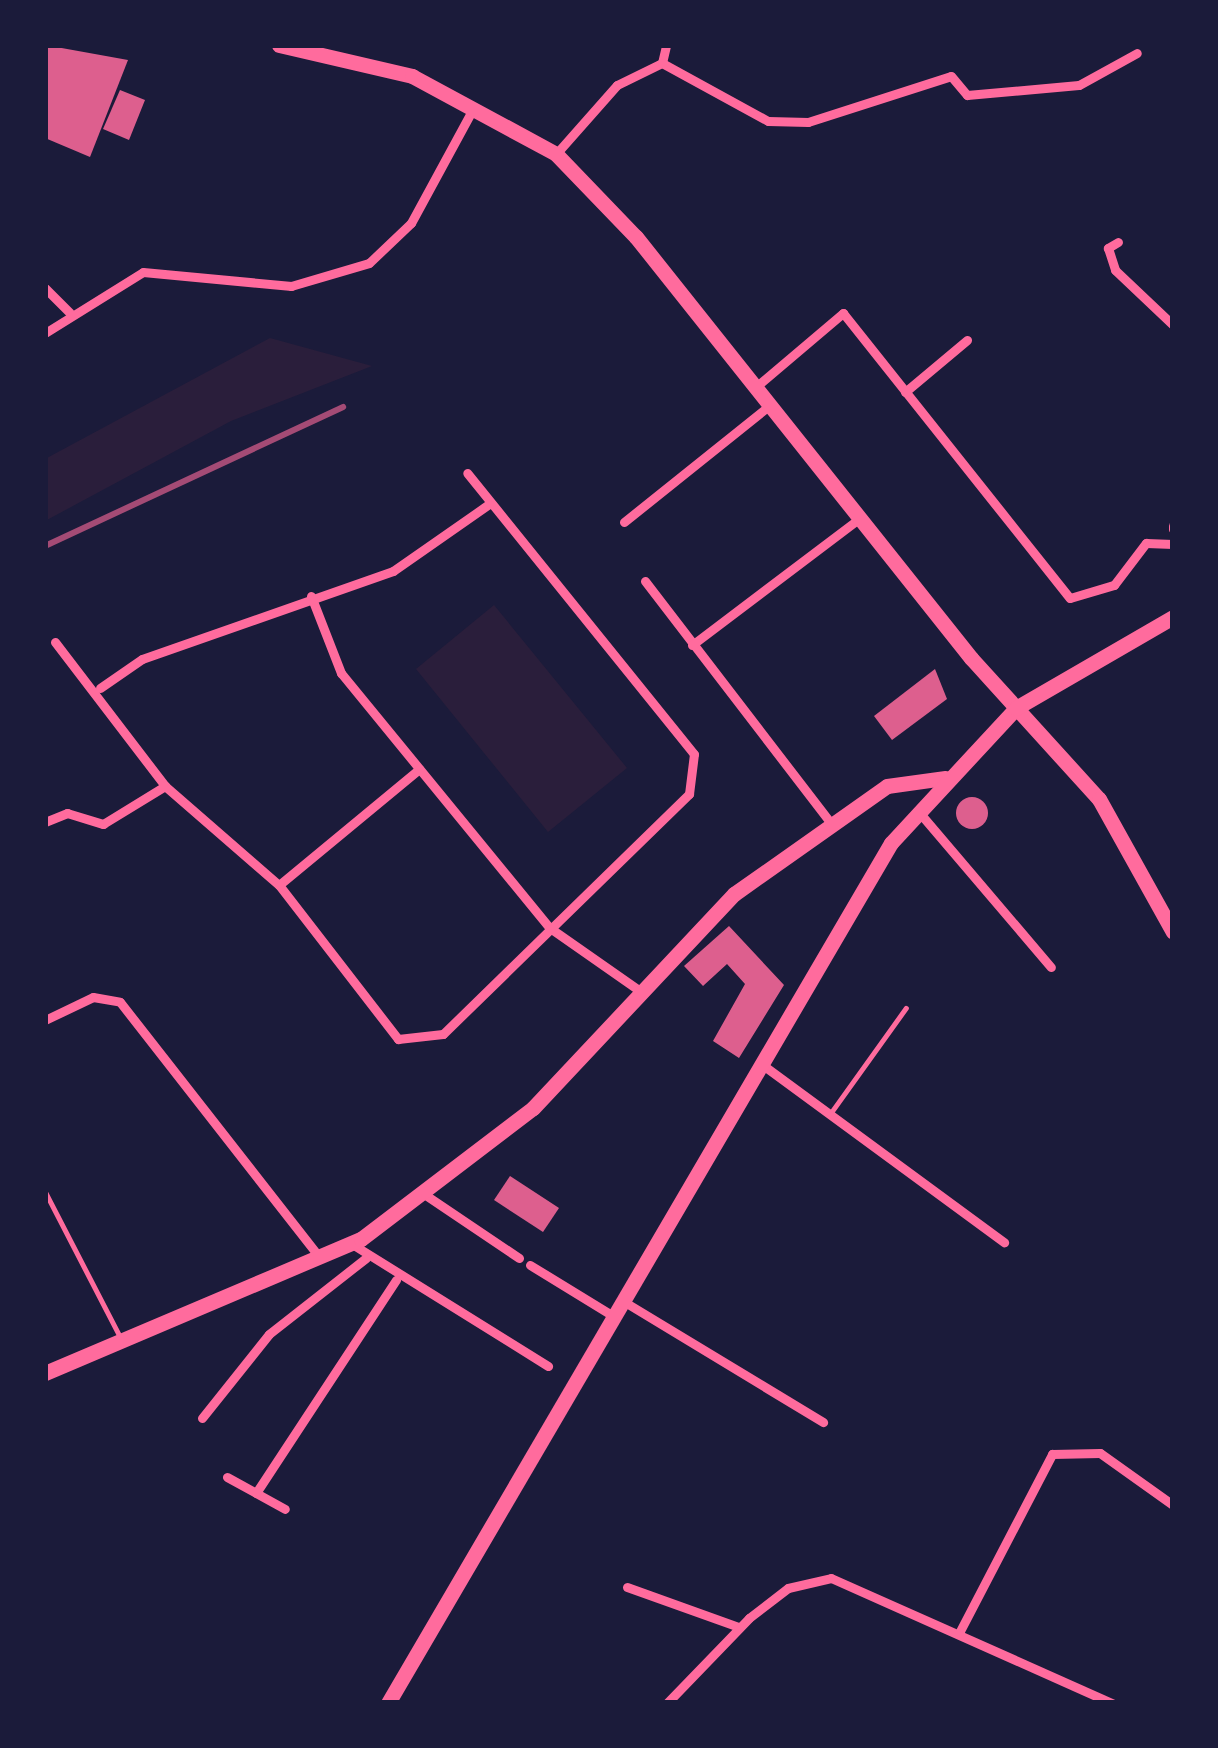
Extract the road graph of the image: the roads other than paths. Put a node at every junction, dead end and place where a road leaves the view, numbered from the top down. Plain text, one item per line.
1 (279, 45) edge
2 (666, 45) edge
3 (314, 49) edge
4 (1137, 52) dead end
5 (662, 63) junction
6 (474, 106) junction
7 (556, 154) junction
8 (1118, 242) dead end
9 (45, 288) edge
10 (70, 313) junction
11 (1173, 325) edge
12 (45, 333) edge
13 (967, 340) dead end
14 (757, 386) junction
15 (905, 392) junction
16 (771, 404) junction
17 (467, 473) dead end
18 (490, 504) junction
19 (860, 518) junction
20 (625, 521) dead end
21 (1173, 544) edge
22 (645, 581) dead end
23 (311, 596) junction
24 (1173, 617) edge
25 (55, 642) dead end
26 (692, 645) junction
27 (100, 688) junction
28 (1016, 708) junction
29 (418, 770) junction
30 (945, 778) junction
31 (165, 785) junction
32 (918, 811) junction
33 (45, 822) edge
34 (832, 825) junction
35 (279, 885) junction
36 (550, 928) junction
37 (1173, 932) edge
38 (1051, 967) dead end
39 (638, 989) junction
40 (906, 1008) dead end
41 (45, 1020) edge
42 (760, 1063) junction
43 (830, 1114) junction
44 (45, 1191) edge
45 (427, 1196) junction
46 (1004, 1242) dead end
47 (352, 1244) junction
48 (366, 1258) junction
49 (321, 1259) junction
50 (396, 1280) junction
51 (614, 1306) junction
52 (123, 1343) junction
53 (548, 1366) dead end
54 (45, 1373) edge
55 (202, 1418) dead end
56 (824, 1422) dead end
57 (226, 1477) dead end
58 (256, 1493) junction
59 (1173, 1505) edge
60 (285, 1509) dead end
61 (627, 1587) dead end
62 (739, 1627) junction
63 (959, 1633) junction
64 (388, 1703) edge
65 (667, 1703) edge
66 (1112, 1703) edge

1 - 3 main road
2 - 5 street
3 - 6 main road
4 - 5 street
5 - 7 street
6 - 7 main road
6 - 10 street
7 - 14 main road
8 - 11 street
9 - 10 street
10 - 12 street
13 - 15 street
14 - 15 street
14 - 16 main road
15 - 21 street
16 - 19 main road
16 - 20 street
17 - 18 street
18 - 23 street
18 - 36 street
19 - 26 street
19 - 28 main road
22 - 26 street
23 - 27 street
23 - 29 street
24 - 28 main road
25 - 27 street
26 - 34 street
27 - 31 street
28 - 30 main road
28 - 37 main road
29 - 35 street
29 - 36 street
30 - 32 main road
30 - 34 main road
31 - 33 street
31 - 35 street
32 - 38 street
32 - 42 main road
34 - 39 main road
35 - 36 street
36 - 39 street
39 - 45 main road
40 - 43 lane
41 - 49 street
42 - 43 street
42 - 51 main road
43 - 46 street
44 - 52 lane
45 - 47 main road
45 - 51 street
47 - 48 street
47 - 49 main road
48 - 50 street
48 - 55 street
49 - 52 main road
50 - 53 street
50 - 58 street
51 - 56 street
51 - 64 main road
52 - 54 main road
57 - 58 street
58 - 60 street
59 - 63 street
61 - 62 street
62 - 63 street
62 - 65 street
63 - 66 street

